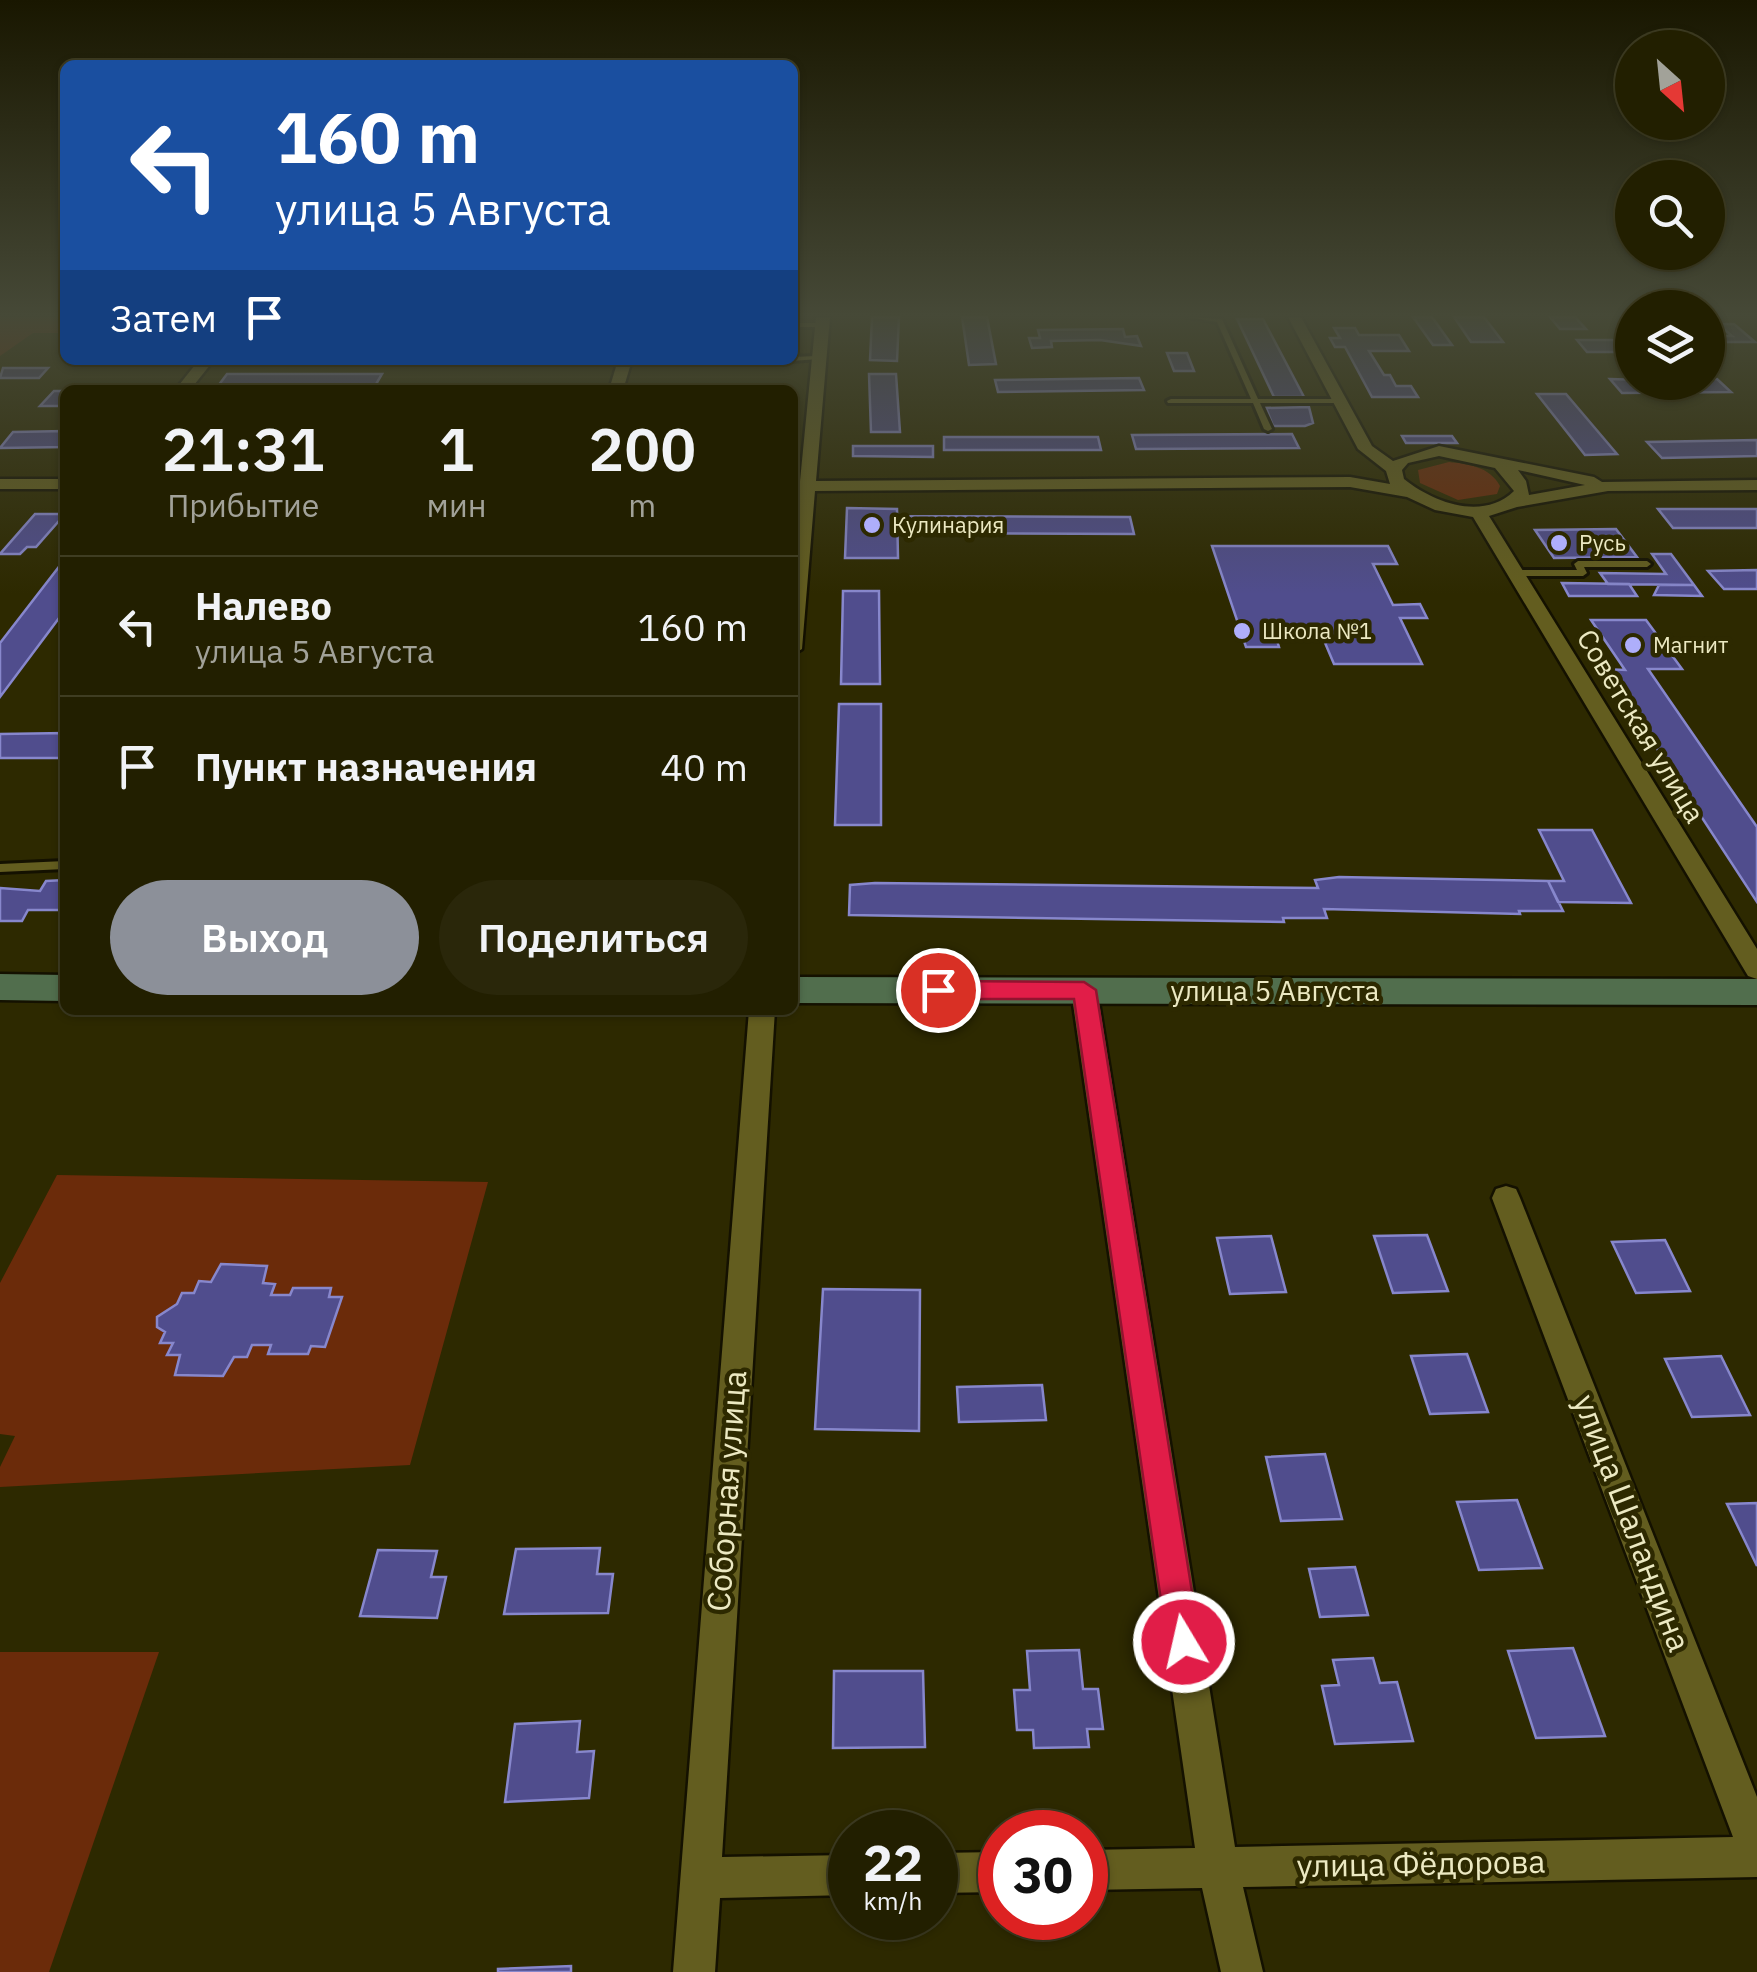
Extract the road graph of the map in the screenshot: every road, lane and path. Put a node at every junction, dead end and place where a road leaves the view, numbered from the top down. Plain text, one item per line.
1 (813, 409) edge
2 (1259, 409) edge
3 (1344, 409) edge
4 (798, 417) edge
5 (812, 417) junction
6 (1268, 430) dead end
7 (1360, 440) junction
8 (1418, 454) junction
9 (1488, 460) junction
10 (1394, 470) junction
11 (1350, 482) junction
12 (0, 484) edge
13 (60, 484) edge
14 (1757, 485) edge
15 (800, 486) edge
16 (1608, 486) junction
17 (1408, 492) junction
18 (1516, 502) junction
19 (1478, 511) junction
20 (798, 527) edge
21 (1647, 564) dead end
22 (1516, 573) junction
23 (60, 865) edge
24 (0, 868) edge
25 (1757, 970) edge
26 (0, 988) edge
27 (60, 988) edge
28 (798, 990) edge
29 (1084, 990) junction
30 (1757, 992) edge
31 (762, 1015) edge
32 (1506, 1198) dead end
33 (1757, 1848) edge
34 (1757, 1858) edge
35 (1218, 1867) junction
36 (1108, 1869) edge
37 (828, 1875) edge
38 (699, 1878) junction
39 (694, 1972) edge
40 (1242, 1972) edge

1 - 5 street
2 - 6 lane
3 - 7 street
4 - 5 street
5 - 15 street
7 - 8 street
7 - 10 street
8 - 9 street
8 - 10 street
9 - 16 street
9 - 18 street
10 - 11 street
10 - 17 street
11 - 15 street
11 - 17 street
12 - 13 street
14 - 16 street
15 - 20 street
16 - 18 street
17 - 19 street
18 - 19 street
19 - 22 street, Советская улица
21 - 22 lane
22 - 25 street, Советская улица
23 - 24 lane
26 - 27 street
28 - 29 street, улица 5 Августа
29 - 30 street, улица 5 Августа
29 - 35 street
31 - 38 street, Соборная улица
32 - 33 street, улица Шаландина
34 - 35 street, улица Фёдорова
35 - 36 street, улица Фёдорова
35 - 40 street
37 - 38 street
38 - 39 street, Соборная улица

